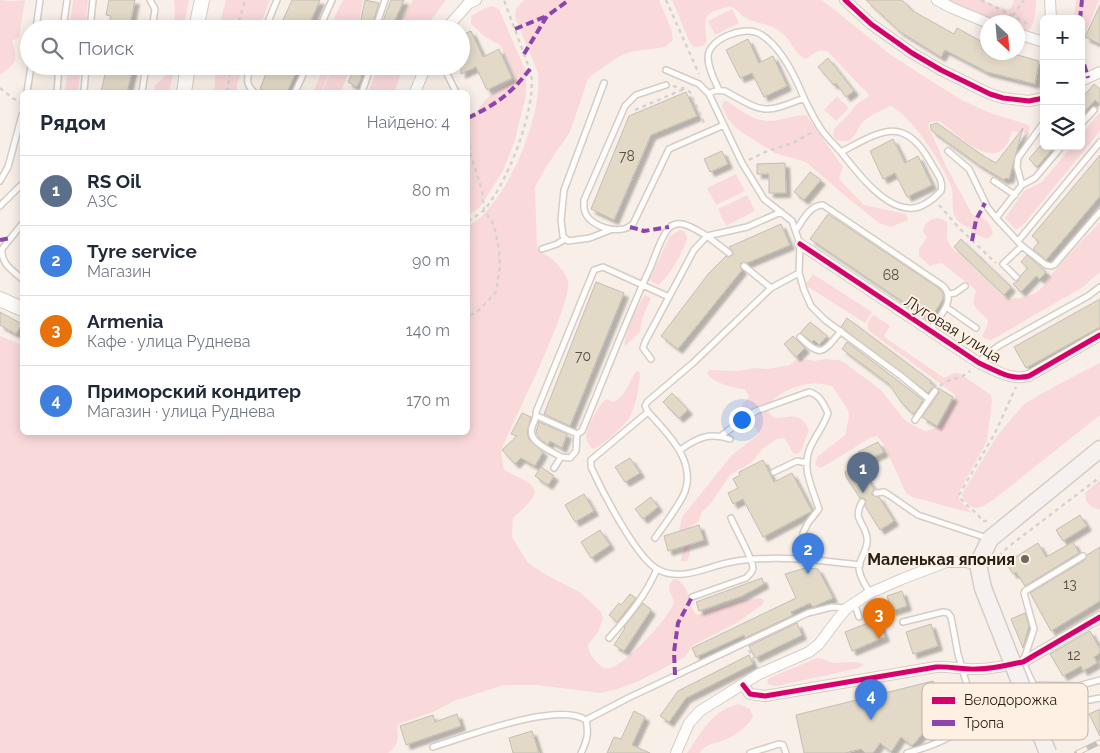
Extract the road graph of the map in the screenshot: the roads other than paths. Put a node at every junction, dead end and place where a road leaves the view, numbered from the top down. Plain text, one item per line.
1 (40, 0) edge
2 (67, 0) edge
3 (93, 0) edge
4 (150, 0) edge
5 (202, 0) edge
6 (277, 0) edge
7 (332, 0) edge
8 (384, 0) edge
9 (476, 0) edge
10 (845, 0) edge
11 (937, 0) edge
12 (1050, 0) edge
13 (1051, 15) edge
14 (980, 19) edge
15 (37, 20) edge
16 (65, 20) edge
17 (91, 20) edge
18 (153, 20) edge
19 (198, 20) edge
20 (269, 20) edge
21 (324, 20) edge
22 (378, 20) edge
23 (454, 20) edge
24 (1025, 37) edge
25 (1040, 41) edge
26 (666, 70) dead end
27 (1100, 72) edge
28 (30, 75) edge
29 (58, 75) edge
30 (85, 75) edge
31 (145, 75) edge
32 (187, 75) edge
33 (249, 75) edge
34 (303, 75) edge
35 (368, 75) edge
36 (422, 75) edge
37 (448, 75) edge
38 (1085, 79) edge
39 (604, 83) dead end
40 (666, 84) road end
41 (27, 90) edge
42 (56, 90) edge
43 (84, 90) edge
44 (142, 90) edge
45 (184, 90) edge
46 (252, 90) edge
47 (296, 90) edge
48 (363, 90) edge
49 (416, 90) edge
50 (455, 90) edge
51 (719, 90) junction
52 (709, 94) junction
53 (804, 98) junction
54 (1040, 99) edge
55 (1094, 110) dead end
56 (1085, 120) edge
57 (20, 122) edge
58 (724, 125) junction
59 (1040, 128) edge
60 (1100, 142) edge
61 (1059, 150) edge
62 (948, 151) dead end
63 (840, 152) junction
64 (0, 181) edge
65 (994, 181) dead end
66 (1022, 185) junction
67 (20, 186) edge
68 (1015, 195) junction
69 (0, 206) edge
70 (781, 212) junction
71 (1100, 212) edge
72 (996, 218) junction
73 (20, 226) edge
74 (610, 230) junction
75 (796, 230) junction
76 (707, 236) junction
77 (565, 239) junction
78 (1018, 241) junction
79 (800, 244) junction
80 (1022, 246) junction
81 (542, 249) dead end
82 (729, 253) dead end
83 (744, 266) dead end
84 (799, 273) junction
85 (20, 277) edge
86 (1016, 277) dead end
87 (642, 285) junction
88 (965, 286) dead end
89 (1100, 287) edge
90 (771, 288) junction
91 (949, 294) junction
92 (669, 297) junction
93 (0, 299) edge
94 (946, 307) junction
95 (20, 308) edge
96 (976, 328) dead end
97 (841, 331) junction
98 (930, 331) junction
99 (1100, 335) edge
100 (800, 337) dead end
101 (651, 359) dead end
102 (978, 363) junction
103 (935, 391) road end
104 (929, 399) junction
105 (648, 412) junction
106 (537, 416) junction
107 (915, 420) dead end
108 (577, 434) junction
109 (721, 436) junction
110 (730, 439) dead end
111 (1100, 449) edge
112 (680, 450) junction
113 (561, 457) junction
114 (807, 463) junction
115 (554, 468) dead end
116 (774, 472) dead end
117 (876, 493) dead end
118 (862, 502) dead end
119 (731, 518) dead end
120 (655, 538) dead end
121 (990, 539) junction
122 (1083, 556) dead end
123 (812, 559) junction
124 (751, 560) junction
125 (978, 564) junction
126 (860, 565) junction
127 (657, 569) junction
128 (870, 593) junction
129 (692, 597) dead end
130 (851, 606) junction
131 (858, 617) dead end
132 (1100, 617) edge
133 (903, 622) dead end
134 (609, 638) dead end
135 (1023, 662) junction
136 (963, 669) junction
137 (967, 683) edge
138 (1020, 683) edge
139 (1033, 683) edge
140 (743, 684) junction
141 (586, 720) junction
142 (944, 740) edge
143 (1043, 740) edge
144 (433, 747) dead end
145 (581, 753) edge
146 (676, 753) edge
147 (750, 753) edge
148 (786, 753) edge
149 (907, 753) edge
150 (1048, 753) edge

1 - 15 lane
2 - 16 lane
3 - 17 lane
4 - 18 lane
5 - 19 street
6 - 20 lane
7 - 21 lane
8 - 22 lane
9 - 23 street
10 - 54 street
11 - 14 street
12 - 13 street
24 - 25 street
26 - 52 lane
27 - 38 street
28 - 41 lane
29 - 42 lane
30 - 43 lane
31 - 44 lane
32 - 45 street
33 - 46 lane
34 - 47 lane
35 - 48 lane
36 - 49 street
37 - 50 lane
39 - 77 lane
40 - 74 lane
51 - 52 lane
51 - 53 lane
51 - 53 lane
52 - 58 lane
53 - 63 lane
55 - 56 lane
57 - 64 lane
58 - 70 lane
58 - 74 lane
59 - 66 lane
60 - 78 lane
61 - 66 lane
62 - 72 lane
63 - 63 lane
65 - 68 lane
66 - 68 lane
67 - 69 lane
68 - 72 lane
70 - 75 lane
70 - 76 lane
71 - 80 lane
72 - 78 lane
73 - 85 lane
74 - 77 lane
75 - 79 lane
75 - 91 lane
76 - 82 lane
76 - 87 lane
76 - 92 lane
77 - 81 lane
78 - 80 lane
79 - 84 lane
79 - 98 street, Луговая улица
80 - 86 lane
83 - 90 lane
84 - 90 lane
84 - 97 lane
87 - 92 lane
87 - 106 lane
87 - 108 lane
88 - 91 lane
89 - 102 lane
90 - 105 lane
91 - 94 lane
92 - 101 lane
93 - 95 street
94 - 96 lane
94 - 98 lane
97 - 100 lane
97 - 104 lane
98 - 102 street, Луговая улица
99 - 102 street, Луговая улица
103 - 104 lane
104 - 107 lane
105 - 112 lane
105 - 127 lane
106 - 108 lane
106 - 113 lane
108 - 113 lane
109 - 110 lane
109 - 112 lane
109 - 114 lane
111 - 121 main road
112 - 120 lane
113 - 115 lane
114 - 116 lane
114 - 123 lane
117 - 121 lane
118 - 126 lane
119 - 124 lane
121 - 125 main road
122 - 135 lane
123 - 124 lane
123 - 126 lane
124 - 127 lane
124 - 129 lane
125 - 128 street
125 - 138 main road, bridge
126 - 128 lane
127 - 134 lane
128 - 130 street
130 - 131 lane
130 - 140 street
130 - 141 lane
132 - 135 street
133 - 136 lane
135 - 136 street
135 - 139 lane
136 - 137 lane
136 - 140 street
140 - 146 street
141 - 144 lane
141 - 145 lane
142 - 149 lane
143 - 150 main road, bridge
147 - 148 lane

